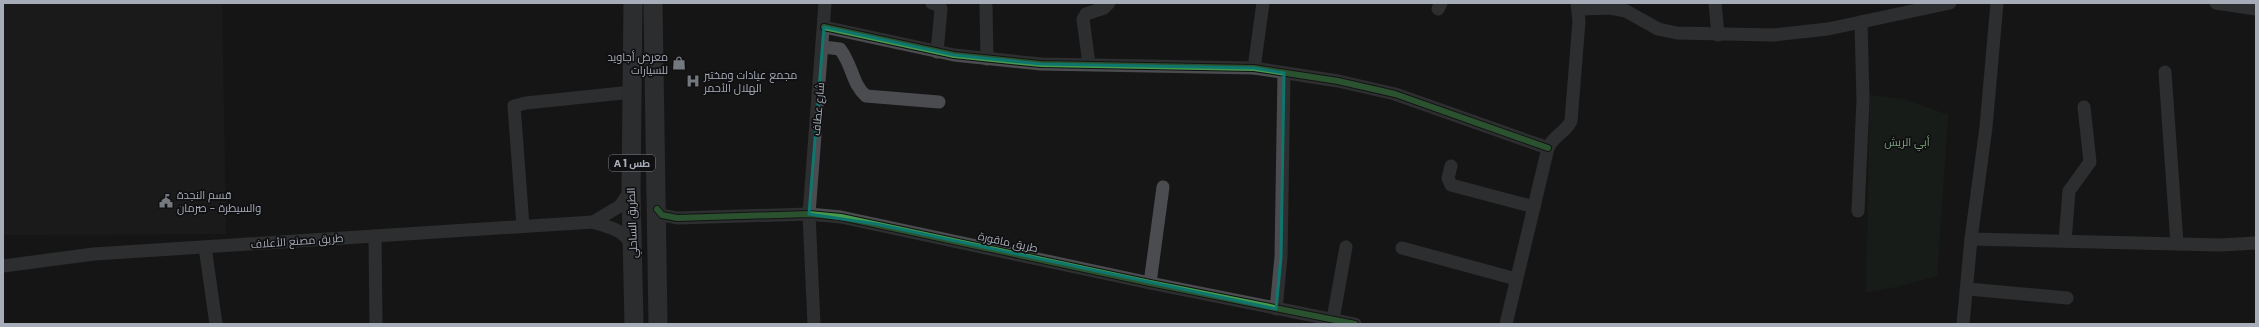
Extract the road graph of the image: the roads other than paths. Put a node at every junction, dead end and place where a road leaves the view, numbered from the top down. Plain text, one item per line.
1 (633, 3) edge
2 (654, 3) edge
3 (825, 3) edge
4 (932, 3) edge
5 (1109, 3) edge
6 (1263, 3) edge
7 (1716, 3) edge
8 (1950, 3) edge
9 (1997, 3) edge
10 (2216, 3) edge
11 (986, 6) dead end
12 (1578, 6) edge
13 (1617, 6) edge
14 (2256, 9) edge
15 (1861, 22) junction
16 (824, 27) junction
17 (1718, 35) junction
18 (823, 47) junction
19 (938, 52) junction
20 (987, 58) junction
21 (1089, 64) junction
22 (1254, 68) junction
23 (2165, 72) dead end
24 (1284, 73) junction
25 (632, 92) junction
26 (939, 102) dead end
27 (2084, 107) dead end
28 (1548, 148) junction
29 (1451, 166) dead end
30 (1163, 187) dead end
31 (631, 190) junction
32 (1534, 207) junction
33 (657, 209) junction
34 (1858, 211) dead end
35 (809, 214) junction
36 (694, 219) junction
37 (592, 222) junction
38 (523, 226) junction
39 (375, 236) junction
40 (1971, 239) junction
41 (657, 241) junction
42 (2065, 241) junction
43 (2256, 243) edge
44 (2178, 244) junction
45 (205, 246) junction
46 (1346, 247) dead end
47 (1402, 248) dead end
48 (633, 254) junction
49 (3, 266) edge
50 (1516, 279) junction
51 (1150, 283) junction
52 (1968, 289) junction
53 (2067, 298) dead end
54 (1276, 309) junction
55 (1333, 319) junction
56 (216, 324) edge
57 (376, 324) edge
58 (634, 324) edge
59 (658, 324) edge
60 (814, 324) edge
61 (1355, 324) edge
62 (1506, 324) edge
63 (1963, 324) edge

1 - 25 highway, الطريق الساحلي / A 1 طس
2 - 33 highway, A 1 طس
3 - 16 street, شارع عطاف
4 - 19 street
5 - 21 street
6 - 22 street
7 - 17 street
8 - 15 street
9 - 40 street
10 - 14 street
11 - 20 street
12 - 13 street
12 - 28 street
13 - 17 street
15 - 17 street
15 - 34 street
16 - 18 street, شارع عطاف
16 - 19 street
18 - 26 street
18 - 35 street, شارع عطاف
19 - 20 street
20 - 21 street
21 - 22 street
22 - 24 street
23 - 44 street
24 - 28 street
24 - 54 street
25 - 31 highway, الطريق الساحلي / A 1 طس
25 - 38 street
27 - 42 street
28 - 32 street
29 - 32 street
30 - 51 street
31 - 37 street, طريق مصنع الأعلاف
31 - 48 highway, الطريق الساحلي / A 1 طس
32 - 50 street
33 - 36 street, طريق ماقورة
33 - 41 highway, A 1 طس
35 - 36 street, طريق ماقورة
35 - 51 street, طريق ماقورة
35 - 60 street, شارع عطاف
36 - 41 street, طريق ماقورة
37 - 38 street, طريق مصنع الأعلاف
37 - 48 street, طريق مصنع الأعلاف
38 - 39 street, طريق مصنع الأعلاف
39 - 45 street, طريق مصنع الأعلاف
39 - 57 street
40 - 42 street
40 - 52 street
41 - 59 highway, A 1 طس
42 - 44 street
43 - 44 street
45 - 49 street, طريق مصنع الأعلاف
45 - 56 street
46 - 55 street
47 - 50 street
48 - 58 highway, الطريق الساحلي / A 1 طس
50 - 62 street
51 - 54 street, طريق ماقورة
52 - 53 street
52 - 63 street
54 - 55 street, طريق ماقورة
55 - 61 street, طريق ماقورة

